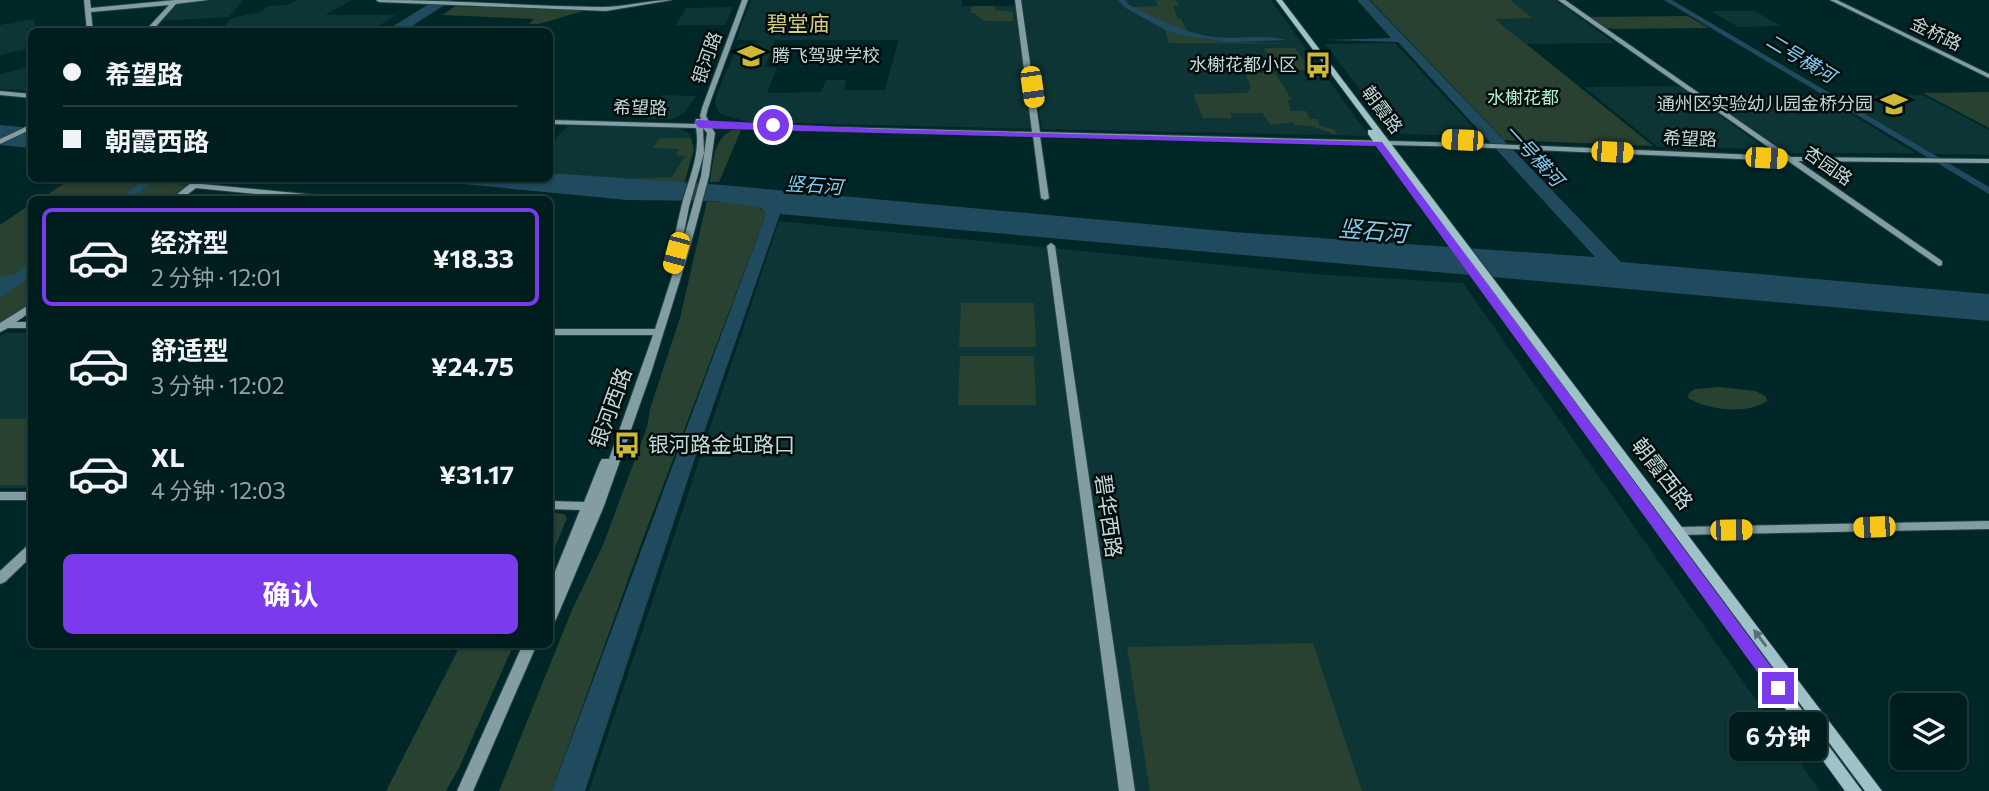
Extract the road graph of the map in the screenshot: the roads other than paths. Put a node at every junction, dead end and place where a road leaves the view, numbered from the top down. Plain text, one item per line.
1 (87, 0) edge
2 (205, 0) edge
3 (379, 0) edge
4 (669, 0) edge
5 (743, 0) edge
6 (1018, 0) edge
7 (1273, 0) edge
8 (1279, 0) edge
9 (1562, 0) edge
10 (1833, 0) edge
11 (1838, 0) edge
12 (173, 1) edge
13 (89, 10) junction
14 (90, 28) edge
15 (148, 28) edge
16 (1989, 74) edge
17 (0, 94) edge
18 (28, 97) edge
19 (553, 120) edge
20 (703, 124) junction
21 (28, 127) edge
22 (1038, 134) junction
23 (0, 140) edge
24 (1381, 140) junction
25 (1787, 157) junction
26 (1933, 158) junction
27 (1989, 158) edge
28 (179, 196) edge
29 (306, 196) edge
30 (1045, 198) dead end
31 (1051, 246) dead end
32 (1939, 262) dead end
33 (1486, 284) junction
34 (28, 309) edge
35 (28, 325) edge
36 (2, 327) edge
37 (553, 332) edge
38 (657, 332) junction
39 (0, 496) edge
40 (28, 496) edge
41 (553, 505) edge
42 (593, 506) junction
43 (1989, 525) edge
44 (1679, 531) junction
45 (28, 552) edge
46 (0, 579) edge
47 (553, 592) edge
48 (553, 609) edge
49 (528, 648) edge
50 (536, 648) edge
51 (465, 791) edge
52 (473, 791) edge
53 (1127, 791) edge
54 (1854, 791) edge
55 (1874, 791) edge

1 - 13 street
2 - 12 street
3 - 4 street
5 - 20 street, 银河路
6 - 22 street
7 - 24 main road, 朝霞路
8 - 24 main road, 朝霞路
9 - 25 street, 杏园路
10 - 16 street, 金桥路
11 - 16 street, 金桥路
12 - 13 street
12 - 15 street
13 - 14 street
17 - 18 street
19 - 20 street, 希望路
20 - 22 street, 希望路
20 - 38 street, 银河西路
20 - 38 street, 银河西路
21 - 23 street
22 - 24 street, 希望路
22 - 30 street
24 - 25 street, 希望路
24 - 33 main road, 朝霞路
24 - 33 main road, 朝霞路
25 - 26 street, 希望路
25 - 26 street, 希望路
25 - 32 street, 杏园路
26 - 27 street, 希望路
26 - 27 street, 希望路
28 - 29 street
31 - 53 street, 碧华西路
33 - 44 main road, 朝霞西路
33 - 54 main road, 朝霞西路
34 - 36 street
35 - 36 street
37 - 38 street
38 - 42 street, 银河西路
39 - 40 street
41 - 42 street
42 - 47 street, 银河西路
42 - 48 street, 银河西路
43 - 44 street
55 -> 44 main road, 朝霞西路
45 - 46 street
49 - 51 street
50 - 52 street

